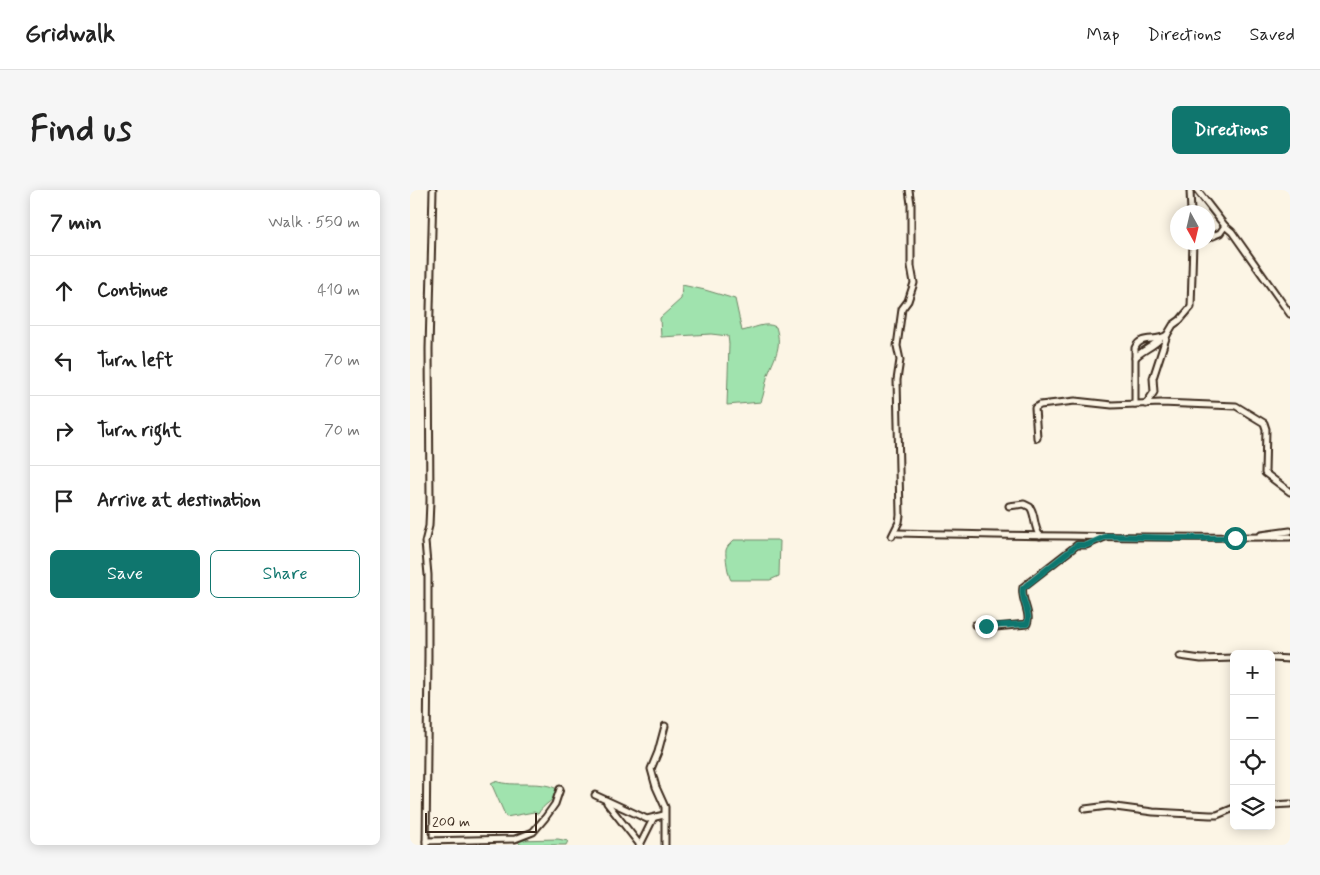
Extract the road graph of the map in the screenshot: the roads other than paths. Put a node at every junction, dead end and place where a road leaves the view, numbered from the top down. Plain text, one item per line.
1 (433, 190) edge
2 (909, 190) edge
3 (1198, 190) edge
4 (1189, 191) edge
5 (1191, 205) edge
6 (1225, 226) junction
7 (1215, 235) edge
8 (1195, 250) edge
9 (1290, 314) edge
10 (1166, 335) junction
11 (1160, 339) junction
12 (1135, 358) junction
13 (1135, 404) junction
14 (1146, 404) junction
15 (1037, 438) dead end
16 (1290, 492) edge
17 (1009, 506) dead end
18 (1290, 530) edge
19 (898, 534) dead end
20 (892, 536) dead end
21 (1040, 536) junction
22 (1107, 536) junction
23 (1254, 537) junction
24 (1290, 537) edge
25 (975, 625) dead end
26 (1180, 656) dead end
27 (1230, 658) edge
28 (1275, 658) edge
29 (1290, 659) edge
30 (665, 726) dead end
31 (560, 789) dead end
32 (595, 795) dead end
33 (605, 800) junction
34 (1290, 804) edge
35 (1275, 805) edge
36 (1084, 809) dead end
37 (1230, 810) edge
38 (664, 815) junction
39 (653, 819) junction
40 (426, 843) edge
41 (640, 845) edge
42 (665, 845) edge

1 - 40 street
2 - 20 street
3 - 4 street
3 - 6 street
4 - 5 street
6 - 7 street
6 - 9 street
8 - 10 street
10 - 11 street
10 - 14 street
11 - 12 street
11 - 12 street
12 - 13 street
13 - 14 street
13 - 15 street
14 - 16 street
17 - 21 street
18 - 23 street
19 - 21 street
21 - 22 street
22 - 23 street
22 - 25 street
23 - 24 street
26 - 27 street
28 - 29 street
30 - 38 street
31 - 40 street
32 - 33 street
33 - 39 street
33 - 41 street
34 - 35 street
36 - 37 street
38 - 39 street
38 - 42 street
39 - 41 street

